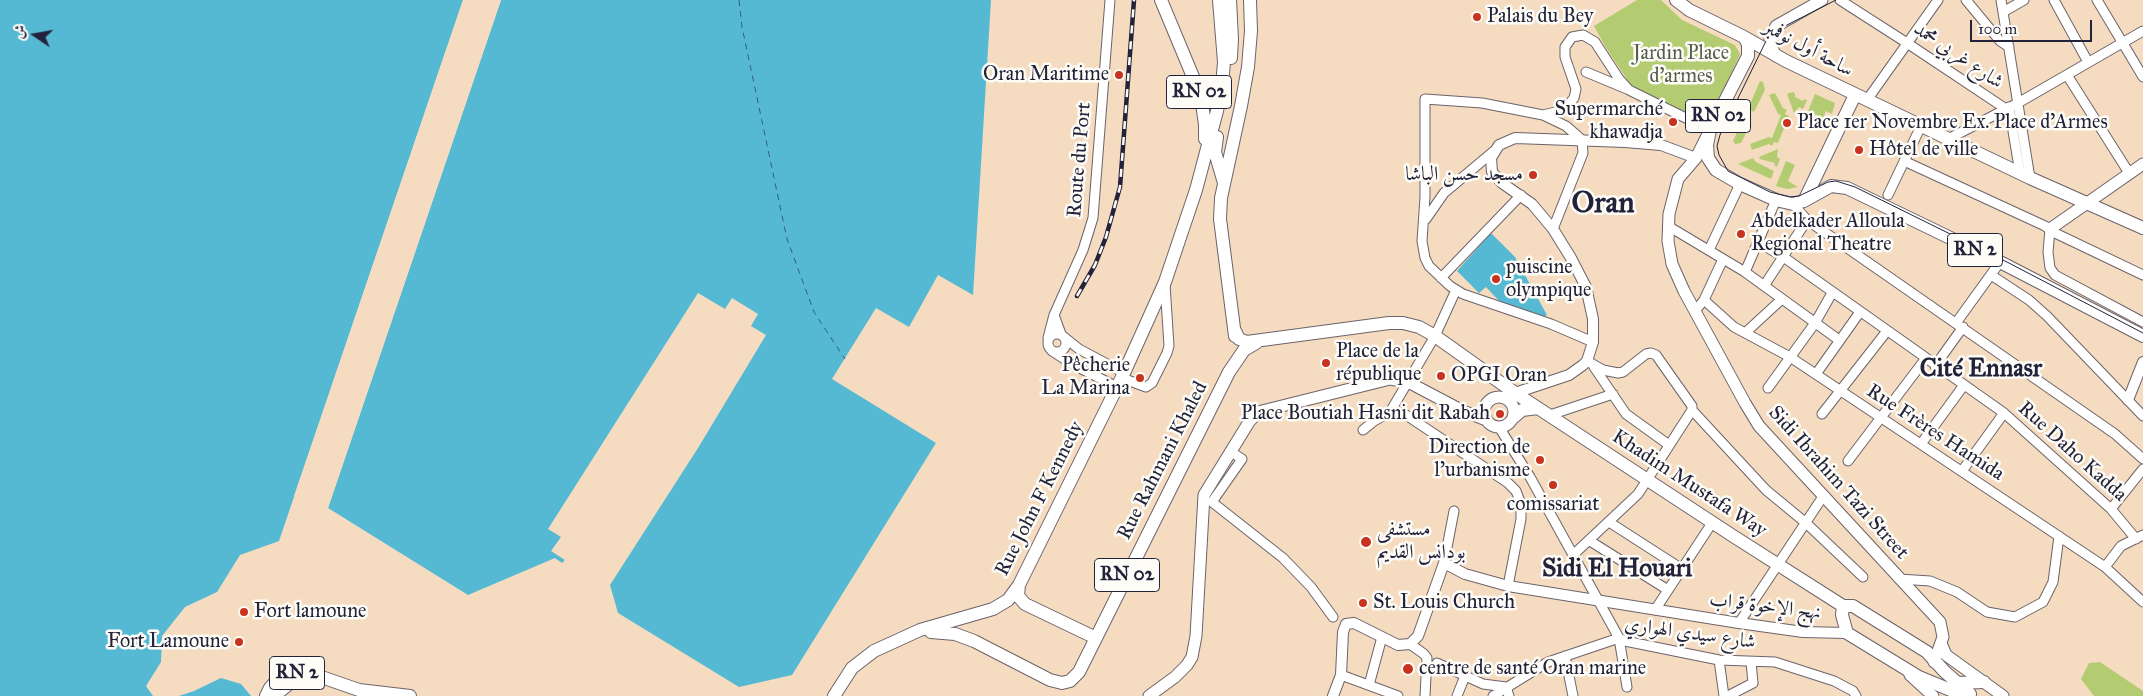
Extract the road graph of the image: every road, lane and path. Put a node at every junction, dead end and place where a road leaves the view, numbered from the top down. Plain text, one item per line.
1 (1110, 0) edge
2 (1161, 0) edge
3 (1219, 0) edge
4 (1230, 0) edge
5 (1676, 0) edge
6 (1822, 0) edge
7 (1840, 0) edge
8 (1938, 0) edge
9 (1966, 0) edge
10 (2000, 0) edge
11 (2024, 0) edge
12 (2054, 0) edge
13 (2097, 0) edge
14 (1249, 3) edge
15 (2003, 12) junction
16 (2143, 31) edge
17 (1744, 37) junction
18 (2122, 41) junction
19 (1907, 43) junction
20 (2008, 47) junction
21 (1776, 56) junction
22 (2088, 62) junction
23 (1586, 72) dead end
24 (2067, 75) junction
25 (2143, 77) edge
26 (1630, 90) junction
27 (1855, 95) junction
28 (1867, 100) junction
29 (2011, 106) junction
30 (1543, 115) junction
31 (1921, 126) junction
32 (1710, 130) junction
33 (1948, 139) junction
34 (1582, 140) junction
35 (1494, 151) junction
36 (1696, 158) junction
37 (1904, 161) junction
38 (2143, 164) edge
39 (1716, 170) junction
40 (2129, 173) junction
41 (2025, 175) junction
42 (1224, 183) junction
43 (1740, 184) junction
44 (1196, 190) junction
45 (1521, 195) junction
46 (1888, 195) dead end
47 (1776, 200) junction
48 (1799, 203) junction
49 (2086, 203) junction
50 (1808, 220) junction
51 (1425, 222) junction
52 (1668, 226) junction
53 (2143, 228) edge
54 (1554, 229) junction
55 (2050, 229) junction
56 (1758, 242) junction
57 (1709, 250) junction
58 (1782, 256) junction
59 (1723, 259) junction
60 (2000, 262) junction
61 (1744, 272) junction
62 (1991, 275) junction
63 (2143, 275) edge
64 (1441, 278) junction
65 (1165, 282) junction
66 (1764, 286) junction
67 (1456, 290) junction
68 (1832, 293) junction
69 (1782, 299) junction
70 (1704, 300) junction
71 (1695, 312) junction
72 (1860, 312) junction
73 (1054, 315) junction
74 (2143, 322) edge
75 (1815, 323) junction
76 (1959, 325) junction
77 (1234, 329) junction
78 (1887, 331) junction
79 (1745, 334) junction
80 (1063, 336) junction
81 (1435, 336) junction
82 (2143, 336) edge
83 (1048, 338) junction
84 (1839, 340) junction
85 (1258, 342) junction
86 (1593, 342) junction
87 (1052, 351) junction
88 (1790, 357) junction
89 (1926, 358) junction
90 (1587, 361) junction
91 (2143, 362) edge
92 (1935, 366) junction
93 (1229, 372) junction
94 (1816, 374) junction
95 (1121, 380) junction
96 (1408, 382) junction
97 (1964, 385) junction
98 (1768, 388) dead end
99 (1840, 392) junction
100 (1612, 394) junction
101 (1510, 395) junction
102 (2128, 400) junction
103 (1485, 406) junction
104 (1538, 408) junction
105 (1692, 410) junction
106 (1463, 411) junction
107 (1390, 412) junction
108 (1514, 412) junction
109 (2004, 413) junction
110 (1822, 414) dead end
111 (1550, 415) junction
112 (2143, 416) edge
113 (1881, 418) junction
114 (1486, 420) junction
115 (1499, 427) junction
116 (1363, 430) dead end
117 (1921, 444) junction
118 (1669, 445) junction
119 (1230, 451) junction
120 (2143, 459) edge
121 (1848, 461) dead end
122 (2143, 469) edge
123 (1962, 472) junction
124 (1649, 481) junction
125 (1824, 495) junction
126 (2111, 509) junction
127 (1454, 511) dead end
128 (1609, 522) junction
129 (1712, 523) junction
130 (1806, 523) junction
131 (2059, 536) junction
132 (2140, 537) edge
133 (1590, 541) junction
134 (1573, 556) junction
135 (1444, 563) junction
136 (1777, 565) junction
137 (2105, 567) junction
138 (1682, 569) junction
139 (1863, 577) dead end
140 (1899, 579) junction
141 (1019, 585) junction
142 (1508, 586) junction
143 (1668, 590) junction
144 (1599, 601) junction
145 (2143, 602) edge
146 (1843, 606) junction
147 (1655, 610) junction
148 (968, 617) junction
149 (1333, 617) dead end
150 (1739, 623) junction
151 (1847, 633) junction
152 (913, 634) junction
153 (1382, 637) junction
154 (1096, 638) junction
155 (1619, 638) junction
156 (974, 641) junction
157 (1941, 643) junction
158 (1410, 644) junction
159 (1565, 656) junction
160 (1719, 660) junction
161 (1437, 662) dead end
162 (1751, 662) junction
163 (1934, 662) junction
164 (1900, 666) junction
165 (1341, 675) junction
166 (1464, 676) junction
167 (1984, 682) junction
168 (336, 683) junction
169 (1957, 683) junction
170 (1369, 685) junction
171 (1506, 687) junction
172 (1627, 687) dead end
173 (266, 696) edge
174 (274, 696) edge
175 (410, 696) edge
176 (834, 696) edge
177 (1149, 696) edge
178 (1334, 696) edge
179 (1398, 696) edge
180 (1425, 696) edge
181 (1458, 696) edge
182 (1493, 696) edge
183 (1509, 696) edge
184 (1573, 696) edge
185 (1724, 696) edge
186 (1728, 696) edge
187 (1856, 696) edge
188 (1933, 696) edge
189 (1965, 696) edge
190 (1973, 696) edge
191 (2003, 696) edge

1 - 73 street, Route du Port
2 - 44 main road, RN 02
3 - 44 main road
4 - 42 main road
5 - 17 main road, ساحة أول نوفمبر
6 - 21 main road
7 - 19 street, شارع غربي محمد
8 - 19 street
9 - 20 street
10 - 15 street
11 - 15 street
12 - 22 street
13 - 18 street
14 - 42 main road, RN 02
15 - 20 street
16 - 18 street
17 - 21 main road, ساحة أول نوفمبر
17 - 32 main road, RN 02
18 - 22 street
18 - 25 street
19 - 28 street
19 - 29 street, شارع غربي محمد
20 - 29 street
21 - 27 main road, ساحة أول نوفمبر
22 - 24 street
23 - 26 street
24 - 29 street
24 - 40 street
26 - 30 street
26 - 32 street
27 - 28 main road, ساحة أول نوفمبر
27 - 48 main road
28 - 31 main road, ساحة أول نوفمبر
29 - 33 street
29 - 41 street
30 - 34 street
30 - 51 street
31 - 33 main road, ساحة أول نوفمبر
31 - 37 street
32 - 36 main road, Sidi Ibrahim Tazi Street
32 - 39 main road, RN 02
33 - 41 main road, ساحة أول نوفمبر
34 - 35 street
34 - 36 street
34 - 54 street
35 - 45 street
35 - 51 street
36 - 39 main road
36 - 52 main road, Sidi Ibrahim Tazi Street
37 - 46 street
37 - 55 street
38 - 40 main road
39 - 43 main road
40 - 49 main road
41 - 49 main road, ساحة أول نوفمبر
42 - 77 main road, RN 02
43 - 47 main road
43 - 57 street
44 - 65 main road, RN 02
45 - 54 street
45 - 64 street
47 - 48 main road
47 - 56 street
48 - 50 street
48 - 60 main road, RN 2
49 - 53 main road, ساحة أول نوفمبر
49 - 55 main road
50 - 58 street
50 - 76 street
51 - 64 street
52 - 57 street
52 - 71 main road, Sidi Ibrahim Tazi Street
54 - 86 street
55 - 63 street
55 - 74 street
56 - 58 street, Rue Daho Kadda
56 - 61 street
57 - 59 street
58 - 66 street
58 - 68 street, Rue Daho Kadda
59 - 61 street
59 - 70 street
60 - 62 street
60 - 82 main road, RN 2
61 - 66 street
62 - 76 street
62 - 102 street
64 - 67 street
65 - 95 main road, Rue John F Kennedy / RN 02
65 - 95 street
66 - 69 street
67 - 81 street
67 - 86 street
68 - 72 street, Rue Daho Kadda
68 - 75 street
69 - 75 street
69 - 79 street
70 - 71 street
70 - 79 street, Rue Frères Hamida
71 - 125 main road, Sidi Ibrahim Tazi Street
72 - 78 street, Rue Daho Kadda
72 - 84 street
73 - 80 street
73 - 83 street, Route du Port
75 - 84 street
75 - 88 street
76 - 92 street
76 - 120 street
77 - 85 main road
77 - 93 main road, RN 02
78 - 89 street, Rue Daho Kadda
78 - 99 street
79 - 88 street, Rue Frères Hamida
80 - 83 street
80 - 87 street
80 - 95 street
81 - 85 main road, Khadim Mustafa Way
81 - 96 street
81 - 101 main road, Khadim Mustafa Way
83 - 87 street
84 - 94 street
85 - 93 main road
86 - 90 street
87 - 95 street
88 - 94 street, Rue Frères Hamida
88 - 98 street
89 - 92 street, Rue Daho Kadda
89 - 113 street
90 - 100 street
90 - 101 street
90 - 105 street
91 - 102 street
92 - 97 street, Rue Daho Kadda
93 - 154 main road, Rue Rahmani Khaled / RN 02
94 - 99 street, Rue Frères Hamida
95 - 141 main road, Rue John F Kennedy / RN 02
96 - 106 main road
96 - 107 street
96 - 119 main road
97 - 109 street, Rue Daho Kadda
97 - 117 street
99 - 110 street
99 - 113 street, Rue Frères Hamida
100 - 111 street
100 - 118 street
101 - 103 main road
101 - 104 main road, Khadim Mustafa Way
101 - 108 main road
102 - 112 street
103 - 106 main road
103 - 114 main road
104 - 108 main road
104 - 111 main road, Khadim Mustafa Way
105 - 118 street
105 - 130 street
106 - 114 main road
107 - 116 street
107 - 142 street
108 - 115 main road
109 - 123 street
109 - 126 street, Rue Daho Kadda
111 - 124 main road, Khadim Mustafa Way
113 - 117 street, Rue Frères Hamida
113 - 121 street
114 - 115 main road
115 - 134 street
117 - 123 street, Rue Frères Hamida
118 - 124 street
119 - 149 street
119 - 177 main road
122 - 126 street
123 - 131 street, Rue Frères Hamida
124 - 128 street
124 - 129 main road, Khadim Mustafa Way
125 - 130 street
125 - 140 main road, Sidi Ibrahim Tazi Street
126 - 132 street, Rue Daho Kadda
127 - 135 street
128 - 133 street
128 - 138 street
129 - 136 main road, Khadim Mustafa Way
129 - 138 street
130 - 136 street
130 - 139 street
131 - 137 street, Rue Frères Hamida
131 - 140 street
132 - 137 street
133 - 134 street
133 - 143 street
134 - 144 street
135 - 142 street, نهج الإخوة قراب
135 - 158 street
136 - 146 main road, Khadim Mustafa Way
136 - 150 street
137 - 145 street, Rue Frères Hamida
138 - 143 street
140 - 157 main road, Sidi Ibrahim Tazi Street
141 - 148 main road, Rue John F Kennedy / RN 02
141 - 154 main road
142 - 144 street, نهج الإخوة قراب
143 - 147 street
144 - 147 street, نهج الإخوة قراب
144 - 155 street
146 - 151 main road
146 - 163 main road, Khadim Mustafa Way
147 - 150 street, نهج الإخوة قراب
148 - 152 main road, Rue John F Kennedy / RN 02
148 - 156 main road
150 - 151 street, نهج الإخوة قراب
151 - 164 main road
152 - 156 main road, Rue Rahmani Khaled / RN 02
152 - 176 main road, Rue John F Kennedy / RN 02
153 - 158 street
153 - 165 street
153 - 170 street
154 - 156 main road, Rue Rahmani Khaled / RN 02
155 - 159 street, شارع سيدي الهواري
155 - 160 street, شارع سيدي الهواري
155 - 172 street
157 - 163 main road, Sidi Ibrahim Tazi Street
157 - 167 main road
158 - 180 street
159 - 171 street, شارع سيدي الهواري
159 - 184 street
160 - 162 street, شارع سيدي الهواري
160 - 185 street
161 - 166 street
162 - 186 street
162 - 187 street, شارع سيدي الهواري
163 - 169 main road, Khadim Mustafa Way
164 - 188 main road
164 - 189 main road
165 - 170 street
165 - 178 street
166 - 171 street
166 - 181 street
167 - 169 main road
167 - 191 main road
168 - 173 main road, RN 2
168 - 174 main road, RN 2
168 - 175 main road, RN 2
169 - 190 main road, Khadim Mustafa Way
170 - 179 street
171 - 182 street, شارع سيدي الهواري
171 - 183 street

